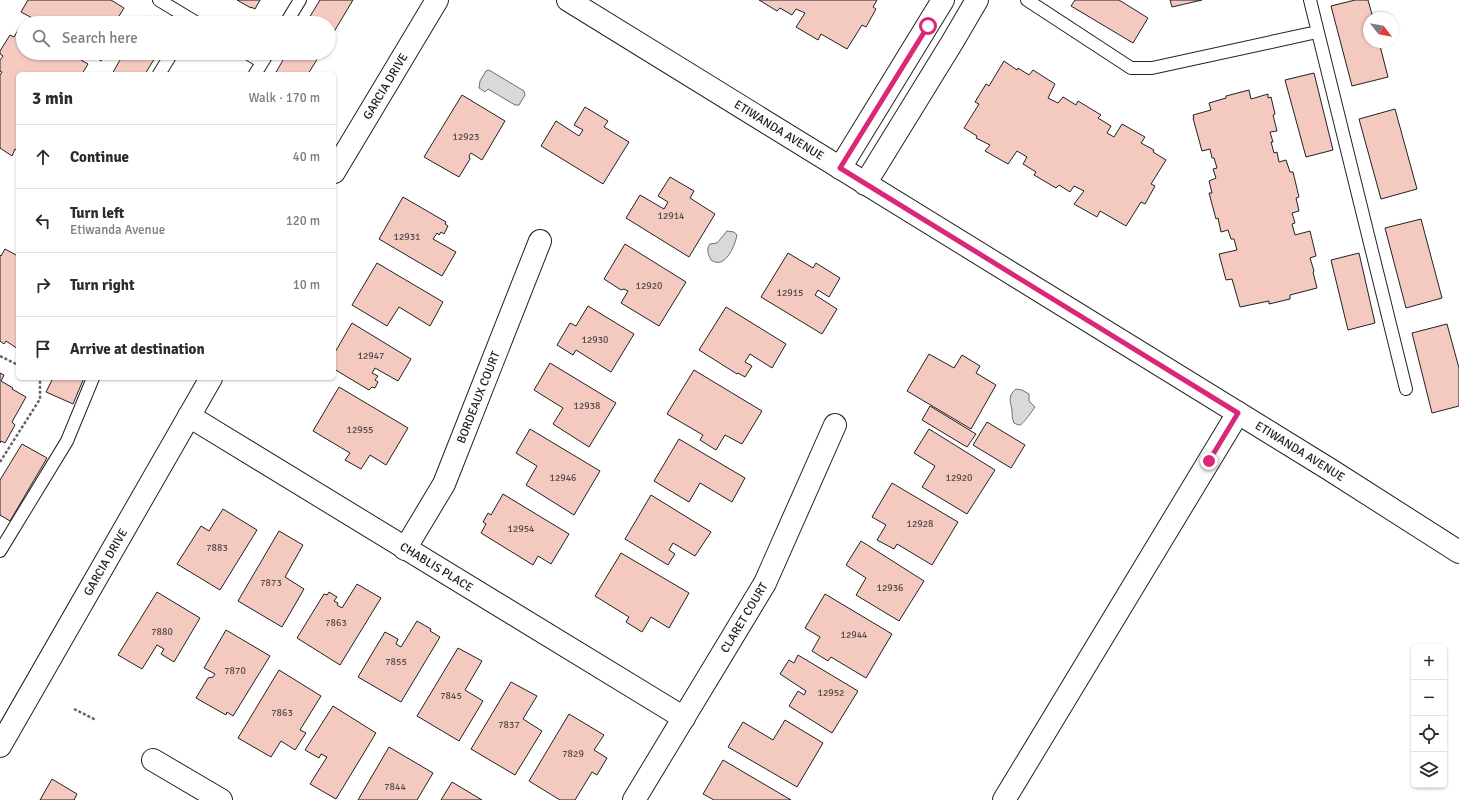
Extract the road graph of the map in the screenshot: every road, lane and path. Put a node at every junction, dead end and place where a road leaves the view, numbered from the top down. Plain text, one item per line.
1 (159, 0) edge
2 (300, 0) edge
3 (437, 0) edge
4 (568, 0) edge
5 (943, 0) edge
6 (976, 0) edge
7 (1026, 0) edge
8 (1310, 0) edge
9 (184, 16) edge
10 (290, 16) edge
11 (1317, 32) junction
12 (168, 60) edge
13 (264, 60) edge
14 (161, 72) edge
15 (256, 72) edge
16 (840, 168) junction
17 (336, 169) edge
18 (865, 184) junction
19 (540, 241) dead end
20 (0, 356) edge
21 (16, 365) edge
22 (40, 380) edge
23 (92, 380) edge
24 (210, 380) edge
25 (1406, 389) dead end
26 (1238, 413) junction
27 (189, 416) junction
28 (835, 425) dead end
29 (0, 462) edge
30 (405, 549) junction
31 (0, 551) edge
32 (1459, 552) edge
33 (74, 709) dead end
34 (684, 718) junction
35 (96, 720) dead end
36 (0, 746) edge
37 (153, 760) dead end
38 (221, 800) edge
39 (634, 800) edge
40 (1004, 800) edge

1 - 9 lane
2 - 10 lane
3 - 17 street, GARCIA DRIVE
4 - 16 street, ETIWANDA AVENUE
5 - 16 street
6 - 18 street
7 - 11 lane
8 - 11 lane
11 - 25 lane
12 - 14 lane
13 - 15 lane
16 - 18 street, ETIWANDA AVENUE
18 - 26 street, ETIWANDA AVENUE
19 - 30 street, BORDEAUX COURT
20 - 21 path
22 - 29 path
23 - 31 lane
24 - 27 street, GARCIA DRIVE
26 - 32 street, ETIWANDA AVENUE
26 - 40 street
27 - 30 street, CHABLIS PLACE
27 - 36 street, GARCIA DRIVE
28 - 34 street, CLARET COURT
30 - 34 street, CHABLIS PLACE
33 - 35 path
34 - 39 street, CLARET COURT
37 - 38 street

